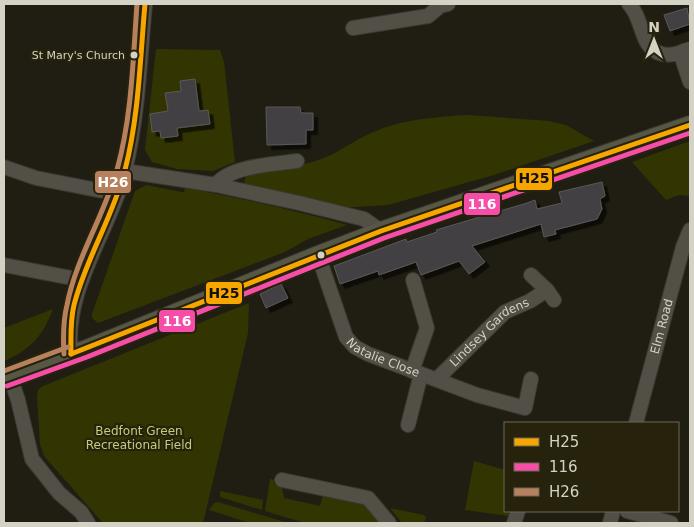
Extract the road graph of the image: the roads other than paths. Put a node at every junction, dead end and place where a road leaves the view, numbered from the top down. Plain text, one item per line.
1 (145, 4) edge
2 (448, 4) edge
3 (629, 4) edge
4 (353, 28) dead end
5 (687, 50) edge
6 (690, 82) edge
7 (690, 125) edge
8 (297, 161) dead end
9 (4, 167) edge
10 (125, 170) junction
11 (216, 185) junction
12 (118, 194) junction
13 (690, 230) edge
14 (381, 231) junction
15 (318, 255) junction
16 (4, 265) edge
17 (684, 268) edge
18 (531, 275) dead end
19 (82, 280) junction
20 (413, 280) dead end
21 (71, 354) junction
22 (417, 372) junction
23 (7, 377) edge
24 (531, 379) dead end
25 (437, 380) junction
26 (636, 422) edge
27 (408, 425) dead end
28 (282, 480) dead end
29 (632, 512) edge
30 (88, 523) edge
31 (389, 523) edge
32 (671, 523) edge

1 - 10 street
2 - 4 street
3 - 5 street
5 - 6 street
7 - 14 main road
8 - 11 street
9 - 12 street
10 - 11 street
10 - 12 street
11 - 14 street
12 - 19 street
13 - 17 street, Elm Road
14 - 15 main road
15 - 21 main road
15 - 22 street, Natalie Close
16 - 19 street
17 - 26 street, Elm Road
18 - 25 street, Lindsey Gardens
19 - 21 street
20 - 22 street
21 - 23 main road
22 - 25 street, Natalie Close
22 - 27 street
23 - 30 street
24 - 25 street, Natalie Close
28 - 31 street
29 - 32 street

